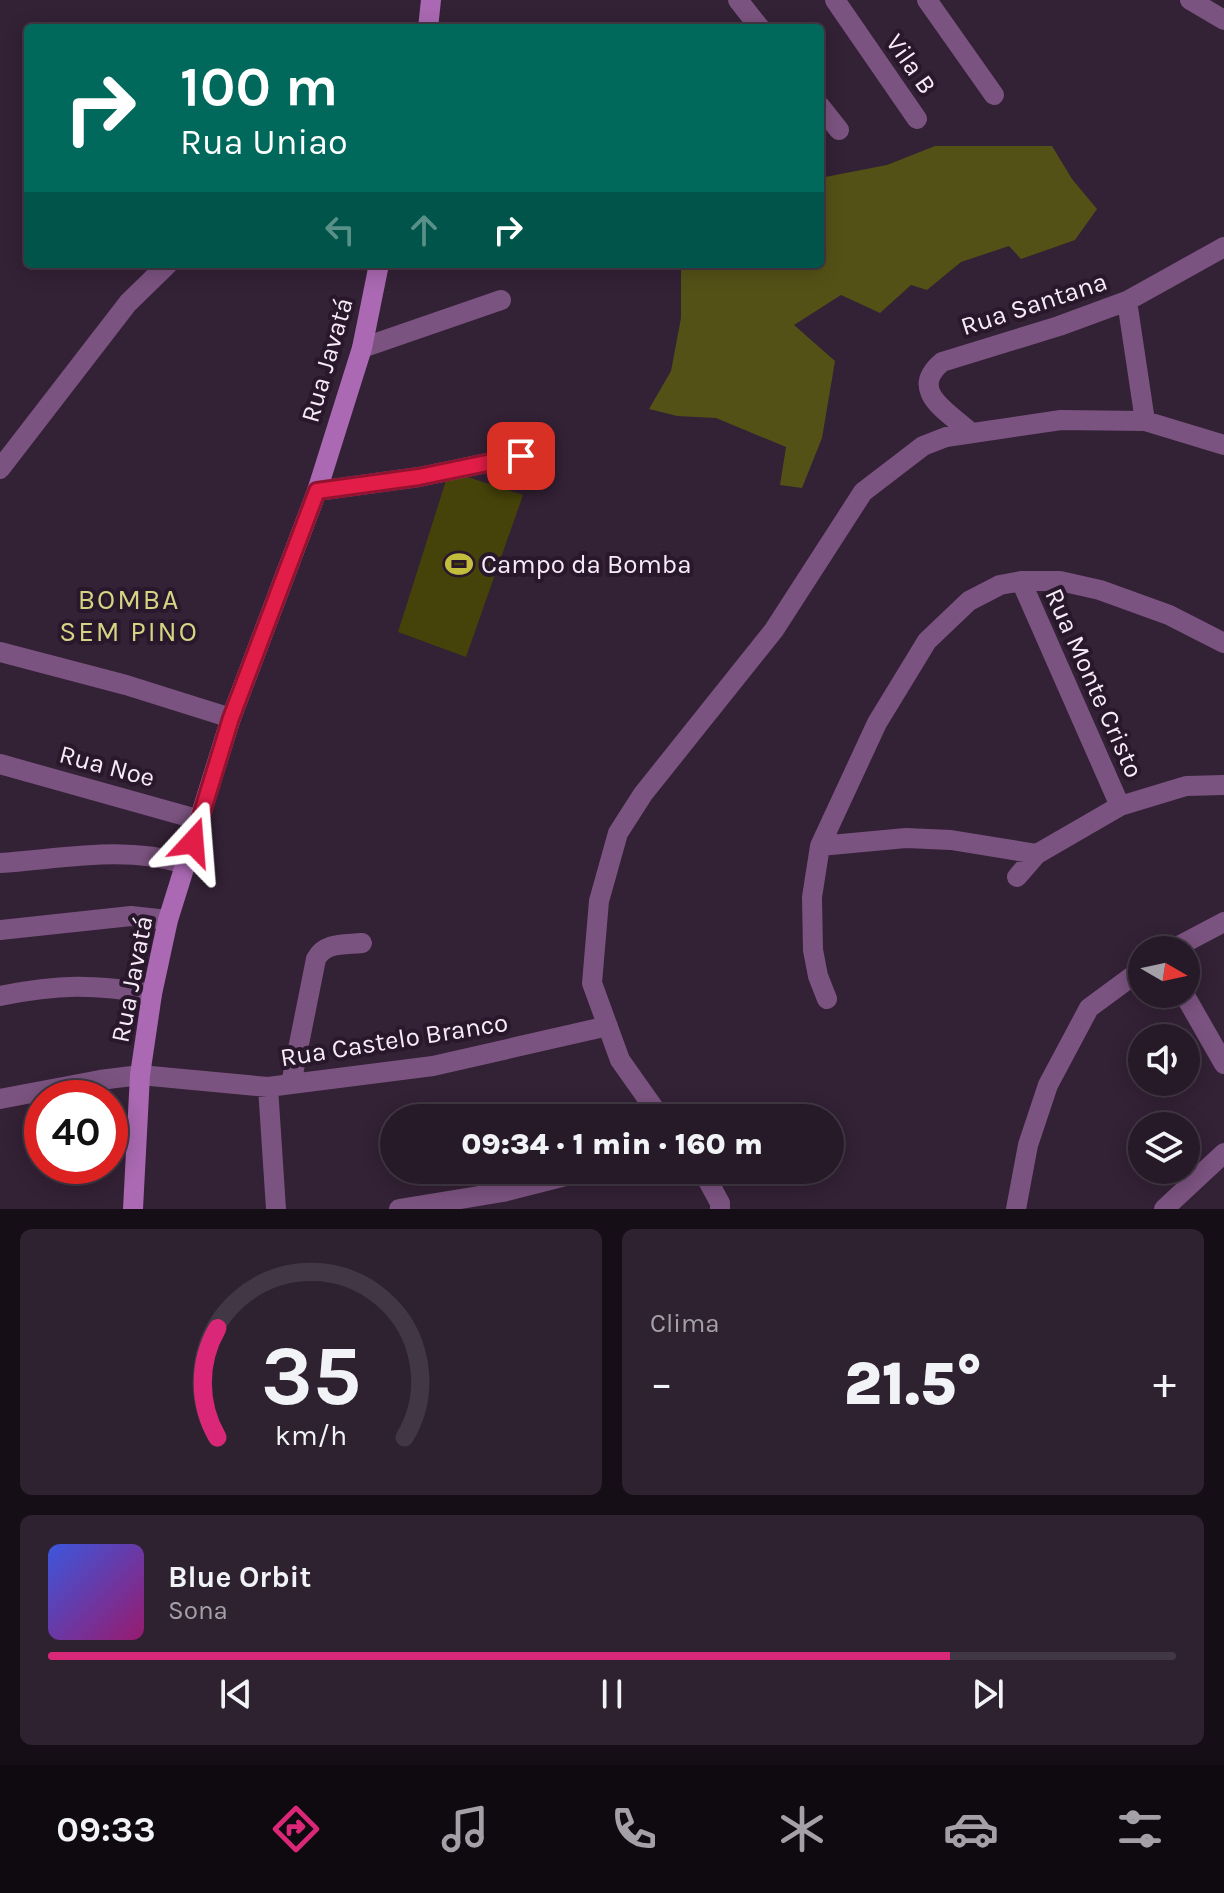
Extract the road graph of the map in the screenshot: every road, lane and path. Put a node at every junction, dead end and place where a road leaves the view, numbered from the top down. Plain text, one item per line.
1 (431, 0) edge
2 (738, 0) edge
3 (835, 0) edge
4 (927, 0) edge
5 (1190, 0) edge
6 (1224, 20) edge
7 (428, 24) edge
8 (750, 24) edge
9 (994, 95) dead end
10 (824, 111) edge
11 (917, 119) dead end
12 (839, 130) dead end
13 (1224, 247) edge
14 (164, 268) edge
15 (378, 268) edge
16 (501, 300) dead end
17 (1127, 301) junction
18 (362, 348) junction
19 (1145, 421) junction
20 (970, 432) junction
21 (1224, 445) edge
22 (521, 456) dead end
23 (0, 469) edge
24 (317, 491) junction
25 (1021, 581) junction
26 (1224, 643) edge
27 (0, 652) edge
28 (231, 718) junction
29 (0, 764) edge
30 (1224, 785) edge
31 (1120, 806) junction
32 (200, 820) junction
33 (820, 846) junction
34 (1037, 854) junction
35 (0, 863) edge
36 (185, 864) junction
37 (1017, 877) dead end
38 (168, 920) junction
39 (1224, 922) edge
40 (0, 930) edge
41 (1198, 936) edge
42 (362, 943) dead end
43 (1128, 979) edge
44 (152, 994) junction
45 (0, 996) edge
46 (827, 999) dead end
47 (1195, 1008) edge
48 (608, 1026) junction
49 (1217, 1035) edge
50 (1224, 1064) edge
51 (140, 1075) junction
52 (291, 1084) junction
53 (268, 1087) junction
54 (0, 1099) edge
55 (651, 1104) edge
56 (1224, 1153) edge
57 (534, 1184) edge
58 (710, 1184) edge
59 (133, 1209) edge
60 (276, 1209) edge
61 (399, 1209) edge
62 (720, 1209) edge
63 (1016, 1209) edge
64 (1164, 1209) edge

1 - 7 street
2 - 8 street
3 - 11 street, Vila B
4 - 9 street
5 - 6 street
10 - 12 street
13 - 17 street, Rua Santana
14 - 23 street
15 - 18 street, Rua Javatá
16 - 18 street
17 - 19 street
17 - 20 street, Rua Santana
18 - 24 street, Rua Javatá
19 - 20 street
19 - 21 street
20 - 48 street
22 - 24 street
24 - 28 street, Rua Javatá
25 - 26 street
25 - 31 street, Rua Monte Cristo
25 - 33 street
27 - 28 street
28 - 32 street, Rua Javatá
29 - 32 street, Rua Noe
30 - 31 street
31 - 34 street
32 - 36 street, Rua Javatá
33 - 34 street
33 - 46 street
34 - 37 street
35 - 36 street
36 - 38 street, Rua Javatá
38 - 40 street
38 - 44 street, Rua Javatá
39 - 41 street
42 - 52 street
43 - 63 street
44 - 45 street
44 - 51 street, Rua Javatá
47 - 49 street
48 - 52 street, Rua Castelo Branco
48 - 55 street
49 - 50 street
51 - 53 street, Rua Castelo Branco
51 - 54 street, Rua Castelo Branco
51 - 59 street, Rua Javatá
52 - 53 street, Rua Castelo Branco
53 - 60 street
56 - 64 street
57 - 61 street
58 - 62 street

